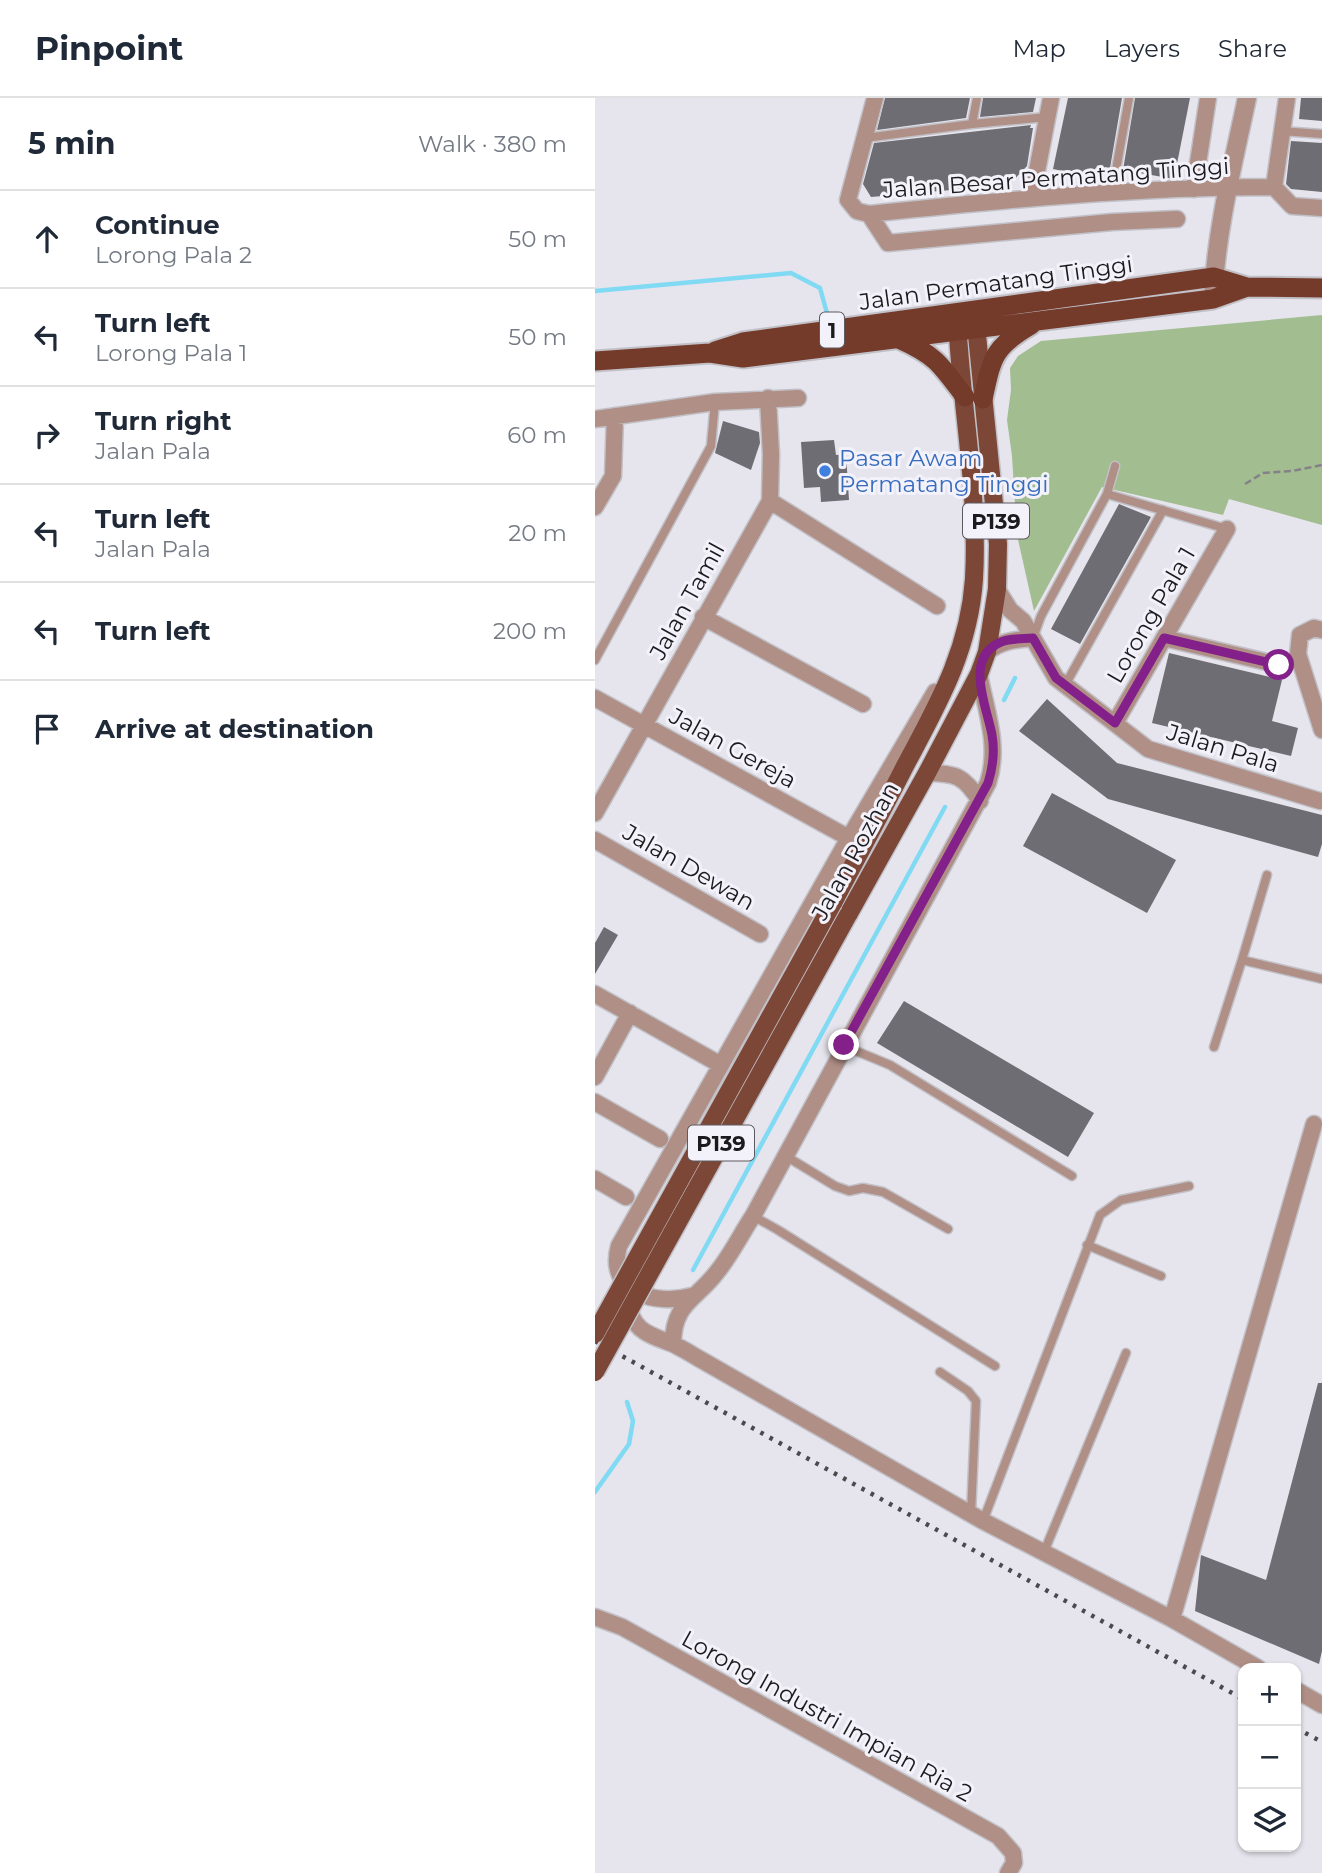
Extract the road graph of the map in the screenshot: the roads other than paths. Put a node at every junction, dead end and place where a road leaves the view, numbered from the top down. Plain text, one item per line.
1 (875, 98) edge
2 (977, 98) edge
3 (1051, 98) edge
4 (1129, 98) edge
5 (1208, 98) edge
6 (1247, 98) edge
7 (1287, 98) edge
8 (1047, 117) junction
9 (972, 124) junction
10 (1281, 131) junction
11 (1322, 134) edge
12 (865, 138) junction
13 (1228, 187) junction
14 (1274, 187) junction
15 (1194, 189) junction
16 (1112, 192) junction
17 (1032, 197) junction
18 (1322, 208) edge
19 (863, 213) junction
20 (1177, 219) dead end
21 (1112, 222) junction
22 (1214, 277) junction
23 (1247, 287) junction
24 (1322, 288) edge
25 (1213, 299) junction
26 (1041, 320) junction
27 (966, 321) junction
28 (899, 339) junction
29 (710, 353) junction
30 (595, 361) edge
31 (768, 398) junction
32 (798, 398) dead end
33 (974, 398) junction
34 (715, 402) junction
35 (615, 416) junction
36 (595, 419) edge
37 (1115, 466) dead end
38 (1107, 494) junction
39 (770, 501) junction
40 (595, 507) edge
41 (1163, 510) junction
42 (1227, 529) joint
43 (997, 589) junction
44 (937, 606) dead end
45 (703, 617) junction
46 (1322, 630) edge
47 (1033, 638) junction
48 (1164, 638) junction
49 (963, 641) junction
50 (987, 652) junction
51 (595, 660) edge
52 (1279, 665) dead end
53 (979, 674) junction
54 (1064, 687) junction
55 (595, 698) edge
56 (863, 704) dead end
57 (1321, 722) edge
58 (1115, 723) junction
59 (644, 725) junction
60 (927, 774) junction
61 (980, 801) junction
62 (1319, 801) dead end
63 (595, 813) edge
64 (849, 838) junction
65 (595, 840) edge
66 (1267, 875) dead end
67 (760, 934) dead end
68 (1242, 960) junction
69 (1322, 979) edge
70 (595, 994) edge
71 (630, 1013) junction
72 (844, 1045) junction
73 (1214, 1047) dead end
74 (720, 1065) junction
75 (596, 1072) edge
76 (595, 1102) edge
77 (1314, 1124) dead end
78 (660, 1139) dead end
79 (784, 1155) junction
80 (1072, 1176) dead end
81 (595, 1179) edge
82 (1188, 1186) dead end
83 (626, 1197) dead end
84 (753, 1216) junction
85 (948, 1229) dead end
86 (1087, 1245) junction
87 (1161, 1276) dead end
88 (625, 1284) junction
89 (692, 1296) junction
90 (663, 1301) junction
91 (595, 1334) edge
92 (673, 1344) junction
93 (1126, 1353) dead end
94 (995, 1367) dead end
95 (595, 1372) edge
96 (940, 1372) dead end
97 (977, 1518) junction
98 (1044, 1552) junction
99 (595, 1617) edge
100 (1172, 1619) junction
101 (1249, 1663) edge
102 (1301, 1693) edge
103 (1322, 1705) edge
104 (1008, 1873) edge

1 - 12 street
2 - 9 lane
3 - 8 street
4 - 16 lane
5 - 15 street
6 - 13 street
7 - 10 street
8 - 9 lane
8 - 17 street
9 - 12 lane
10 - 11 lane
10 - 14 street
12 - 19 street
13 - 14 street, Jalan Besar Permatang Tinggi
13 - 15 street, Jalan Besar Permatang Tinggi
13 - 22 street
14 - 18 street
15 - 16 street, Jalan Besar Permatang Tinggi
16 - 17 street, Jalan Besar Permatang Tinggi
16 - 21 street
17 - 19 street, Jalan Besar Permatang Tinggi
19 - 21 street, Jalan Besar Permatang Tinggi
20 - 21 street, Jalan Besar Permatang Tinggi
22 - 23 highway, Jalan Permatang Tinggi / 1
22 - 25 street
22 - 27 highway, Jalan Permatang Tinggi / 1
23 - 24 highway, Jalan Permatang Tinggi / 1
23 - 25 highway, Jalan Permatang Tinggi / 1
25 - 26 highway, Jalan Permatang Tinggi / 1
26 - 27 highway, Jalan Permatang Tinggi / 1
26 - 33 highway
27 - 28 highway, Jalan Permatang Tinggi / 1
27 - 29 highway, Jalan Permatang Tinggi / 1
27 - 33 main road, Jalan Rozhan / P139
28 - 29 highway, Jalan Permatang Tinggi / 1
28 - 33 highway
29 - 30 highway, Jalan Permatang Tinggi / 1
31 - 32 street
31 - 34 street
31 - 39 street, Jalan Tamil
33 - 43 main road, Jalan Rozhan / P139
33 - 49 main road, Jalan Rozhan / P139
34 - 35 street
34 - 51 lane
35 - 36 street
35 - 40 street
37 - 38 lane
38 - 41 lane
38 - 47 lane
39 - 44 street
39 - 45 street, Jalan Tamil
41 - 42 lane
41 - 54 lane
42 - 48 street, Lorong Pala 1
43 - 47 street, Jalan Pala
43 - 50 main road, Jalan Rozhan / P139
45 - 56 street
45 - 59 street, Jalan Tamil
46 - 57 street
47 - 50 street
47 - 54 street, Jalan Pala
48 - 52 street
48 - 58 street, Lorong Pala 1
49 - 64 street
49 - 91 main road, Jalan Rozhan / P139, bridge
50 - 53 main road, Jalan Rozhan / P139
53 - 60 main road, Jalan Rozhan / P139
53 - 61 street
54 - 58 street, Jalan Pala
55 - 59 street, Jalan Gereja
58 - 62 street, Jalan Pala
59 - 63 street, Jalan Tamil
59 - 64 street, Jalan Gereja
60 - 61 street
60 - 95 main road, Jalan Rozhan / P139, bridge
61 - 72 street
64 - 74 street
65 - 67 street, Jalan Dewan
66 - 68 lane
68 - 69 lane
68 - 73 lane
70 - 71 street
71 - 74 street
71 - 75 street
72 - 79 street
72 - 80 lane
74 - 88 street
76 - 78 street
77 - 100 street
79 - 84 street
79 - 85 lane
81 - 83 street
82 - 86 lane
84 - 89 street
84 - 94 lane
86 - 87 lane
86 - 97 lane
88 - 90 street
88 - 92 street
89 - 90 street
89 - 92 street
90 - 92 street
92 - 97 street
93 - 98 lane
96 - 97 lane
97 - 98 street
98 - 100 street
99 - 104 street, Lorong Industri Impian Ria 2
100 - 101 street
102 - 103 street

